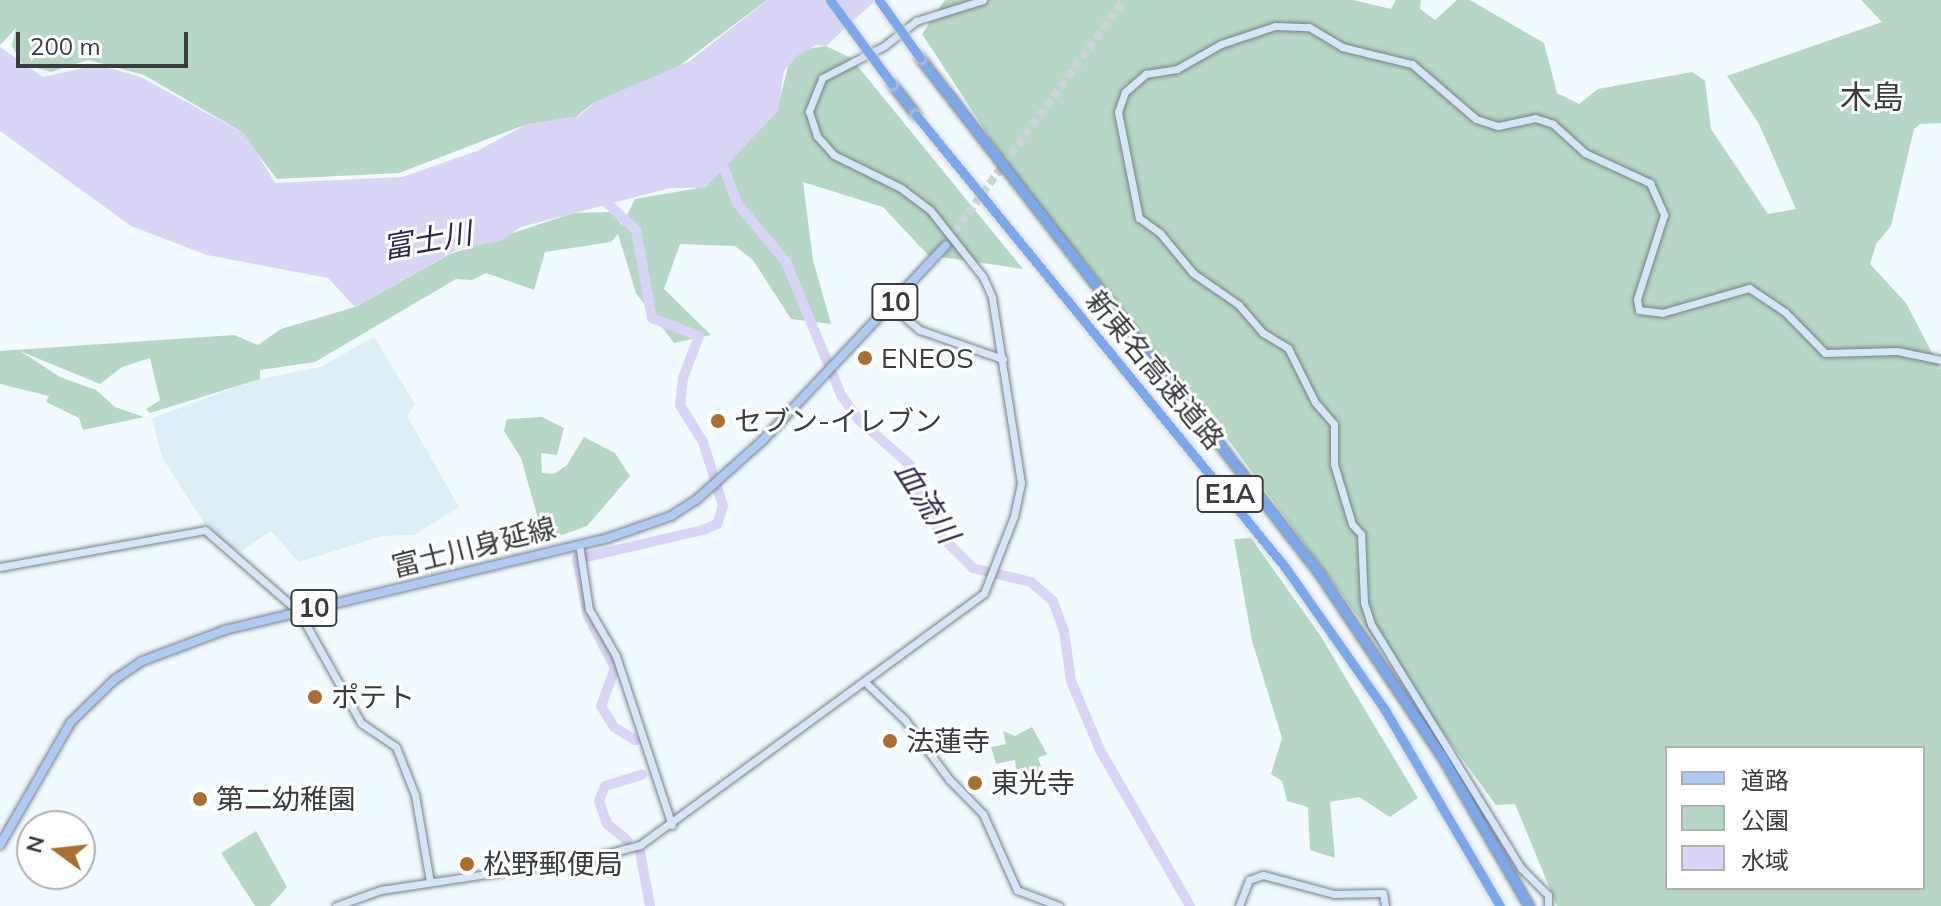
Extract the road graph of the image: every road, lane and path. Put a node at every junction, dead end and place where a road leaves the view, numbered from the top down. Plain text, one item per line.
1 (830, 0) edge
2 (879, 0) edge
3 (983, 0) edge
4 (946, 245) tunnel mouth
5 (892, 306) junction
6 (1003, 359) junction
7 (1941, 360) edge
8 (580, 547) junction
9 (0, 567) edge
10 (299, 612) junction
11 (865, 682) junction
12 (672, 825) junction
13 (0, 845) edge
14 (430, 882) junction
15 (336, 906) edge
16 (1059, 906) edge
17 (1239, 906) edge
18 (1385, 906) edge
19 (1500, 906) edge
20 (1529, 906) edge
21 (1548, 906) edge

1 - 19 highway, 新東名高速道路 / E1A, bridge
2 - 20 highway, 新東名高速道路 / E1A, bridge
3 - 6 street
4 - 5 main road, 富士川身延線 / 10
5 - 6 street
5 - 8 main road, 富士川身延線 / 10
6 - 11 street
7 - 21 street
8 - 10 main road, 富士川身延線 / 10
8 - 12 street
9 - 10 street
10 - 13 main road, 富士川身延線 / 10
10 - 14 street
11 - 12 street
11 - 16 street
12 - 14 street
14 - 15 street
17 - 18 street

